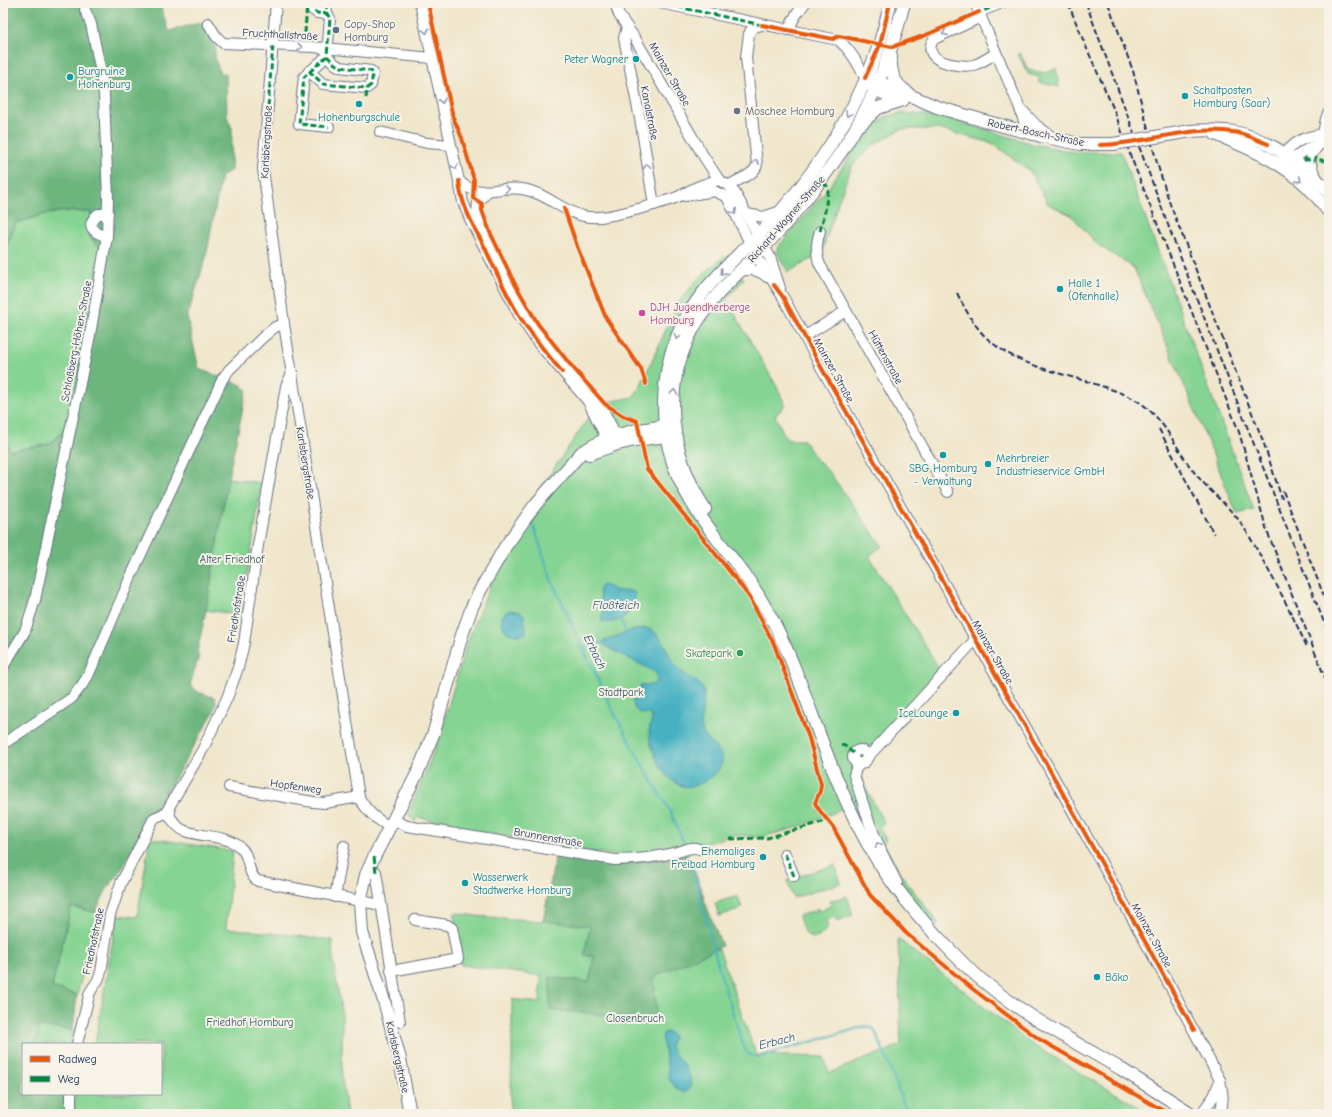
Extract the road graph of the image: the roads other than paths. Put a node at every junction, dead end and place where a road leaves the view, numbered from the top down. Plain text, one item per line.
1 (276, 3) edge
2 (312, 3) edge
3 (326, 3) edge
4 (420, 3) edge
5 (615, 3) edge
6 (660, 3) edge
7 (804, 3) edge
8 (890, 3) edge
9 (904, 3) edge
10 (1002, 3) edge
11 (85, 10) dead end
12 (978, 11) edge
13 (328, 14) junction
14 (208, 23) dead end
15 (762, 25) junction
16 (627, 27) junction
17 (788, 30) junction
18 (273, 45) junction
19 (892, 47) junction
20 (327, 52) junction
21 (996, 53) junction
22 (432, 58) junction
23 (309, 71) junction
24 (865, 78) junction
25 (877, 86) junction
26 (918, 98) junction
27 (902, 100) junction
28 (1019, 106) junction
29 (937, 107) junction
30 (1329, 112) edge
31 (329, 127) dead end
32 (1208, 131) junction
33 (380, 132) dead end
34 (1030, 133) junction
35 (852, 134) junction
36 (1056, 139) junction
37 (1323, 140) edge
38 (450, 145) junction
39 (1286, 160) junction
40 (459, 181) junction
41 (1320, 183) junction
42 (715, 184) junction
43 (729, 186) junction
44 (488, 192) junction
45 (1329, 192) edge
46 (654, 204) junction
47 (780, 211) junction
48 (1329, 212) edge
49 (108, 214) junction
50 (747, 214) junction
51 (820, 231) dead end
52 (758, 234) junction
53 (107, 236) junction
54 (749, 243) junction
55 (760, 251) junction
56 (740, 272) junction
57 (771, 280) junction
58 (783, 297) junction
59 (846, 311) junction
60 (284, 324) junction
61 (805, 336) junction
62 (292, 373) junction
63 (669, 431) junction
64 (612, 439) junction
65 (948, 492) dead end
66 (975, 640) junction
67 (3, 667) edge
68 (892, 730) junction
69 (3, 744) edge
70 (863, 761) junction
71 (229, 787) dead end
72 (359, 797) junction
73 (170, 811) junction
74 (392, 823) junction
75 (344, 846) dead end
76 (699, 849) dead end
77 (785, 854) dead end
78 (376, 872) dead end
79 (794, 876) dead end
80 (900, 892) junction
81 (335, 897) junction
82 (360, 902) junction
83 (381, 905) junction
84 (415, 920) dead end
85 (391, 971) junction
86 (390, 1000) junction
87 (400, 1022) dead end
88 (77, 1043) edge
89 (1220, 1080) junction
90 (71, 1095) edge
91 (71, 1114) edge
92 (410, 1114) edge
93 (1192, 1114) edge
94 (1201, 1114) edge
95 (1220, 1114) edge

1 - 18 street, Karlsbergstraße
2 - 13 street
3 - 13 street
4 -> 22 street
5 - 16 street, Mainzer Straße
6 - 15 street
7 - 17 street
8 - 24 main road, Richard-Wagner-Straße
9 - 19 main road, Richard-Wagner-Straße
10 - 12 street
11 - 49 street, Schloßberg-Höhen-Straße
12 - 21 street
12 -> 21 street
13 - 20 street
14 - 18 street, Fruchthallstraße
15 - 17 street
43 -> 15 street
16 - 42 street, Mainzer Straße
46 -> 16 street, Kanalstraße
17 - 24 street
18 -> 20 street, Fruchthallstraße
18 - 60 street, Karlsbergstraße
19 - 25 main road, Richard-Wagner-Straße
19 - 26 main road
20 - 22 street, Fruchthallstraße
20 - 23 street
20 - 23 street
21 - 28 street
22 -> 38 street
23 - 31 street
24 - 25 main road, Robert-Bosch-Straße
24 -> 47 main road, Richard-Wagner-Straße
25 - 26 main road, Robert-Bosch-Straße
25 - 27 main road, Robert-Bosch-Straße
25 - 35 main road, Richard-Wagner-Straße
26 - 29 main road, Robert-Bosch-Straße
27 - 29 main road, Robert-Bosch-Straße
27 - 35 main road
28 - 34 street
28 - 36 street
29 - 34 main road, Robert-Bosch-Straße
30 - 37 street
32 - 36 main road, Robert-Bosch-Straße, bridge
32 - 39 main road, Robert-Bosch-Straße
32 - 39 main road, Robert-Bosch-Straße
33 - 38 street
34 - 36 main road, Robert-Bosch-Straße
35 - 55 main road, Richard-Wagner-Straße
37 - 39 street
37 - 39 street
37 - 41 street
38 -> 40 street
39 - 41 main road, Robert-Bosch-Straße
39 -> 48 main road, Robert-Bosch-Straße
40 - 44 street
40 - 64 street
41 - 45 main road, Robert-Bosch-Straße
42 - 43 street, Mainzer Straße
42 - 46 street
42 -> 54 street, Mainzer Straße
43 - 50 street, Mainzer Straße
44 -> 46 street
44 - 64 street
47 - 50 street
47 - 52 main road, Richard-Wagner-Straße
49 - 53 street, Schloßberg-Höhen-Straße
49 - 53 street
50 - 52 street, Mainzer Straße
51 - 59 street, Hüttenstraße
52 - 54 main road, Richard-Wagner-Straße
52 - 55 street, Mainzer Straße
53 - 67 street, Schloßberg-Höhen-Straße
54 - 55 street, Mainzer Straße
54 -> 63 main road, Richard-Wagner-Straße
55 - 56 main road, Richard-Wagner-Straße
55 - 57 street, Mainzer Straße
55 - 58 street, Mainzer Straße
56 - 57 street, Mainzer Straße
63 -> 56 main road, Richard-Wagner-Straße
57 - 58 street, Mainzer Straße
58 - 61 street, Mainzer Straße
59 - 61 street
59 - 65 street, Hüttenstraße
60 - 62 street, Karlsbergstraße
60 - 69 street
61 - 66 street, Mainzer Straße
62 - 72 street, Karlsbergstraße
62 - 73 street, Friedhofstraße
63 - 64 main road
63 - 80 main road
64 - 74 main road
66 - 68 street, Mainzer Straße
66 - 89 street, Mainzer Straße
68 - 70 street, Mainzer Straße
68 - 70 street, Mainzer Straße
80 -> 70 street
71 - 72 street, Hopfenweg
72 - 74 street, Karlsbergstraße
73 - 81 street
73 - 88 street, Friedhofstraße
74 - 76 street, Brunnenstraße
74 - 82 main road, Karlsbergstraße
75 - 81 street
77 - 79 street
78 - 83 street, Karlsbergstraße
80 - 93 main road
81 - 82 street
82 - 83 street
82 - 86 main road, Karlsbergstraße
83 - 85 street, Karlsbergstraße
84 - 85 street
85 - 86 street, Karlsbergstraße
86 - 87 street, Karlsbergstraße
86 - 92 main road, Karlsbergstraße
89 - 94 street
89 - 95 street, Mainzer Straße
90 - 91 street

